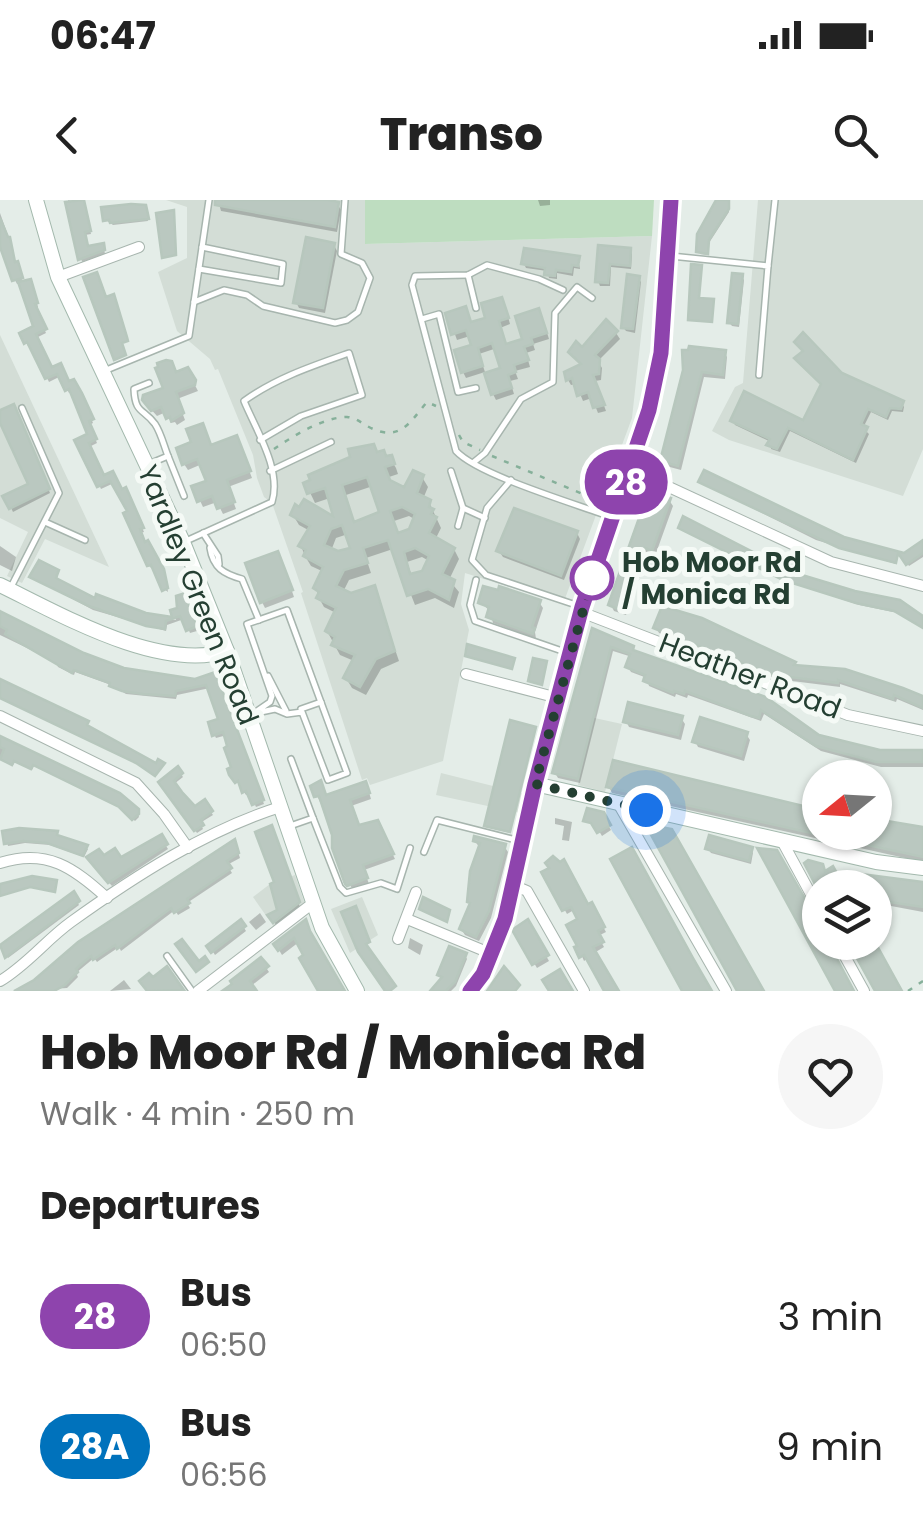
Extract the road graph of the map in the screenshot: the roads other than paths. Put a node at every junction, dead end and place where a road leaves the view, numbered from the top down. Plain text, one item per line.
1 (36, 200) edge
2 (209, 200) edge
3 (346, 200) edge
4 (671, 200) edge
5 (775, 200) edge
6 (138, 247) dead end
7 (202, 247) junction
8 (668, 256) junction
9 (768, 266) junction
10 (199, 269) junction
11 (468, 275) junction
12 (58, 276) junction
13 (563, 290) dead end
14 (592, 298) dead end
15 (194, 302) junction
16 (476, 308) dead end
17 (422, 319) junction
18 (101, 372) junction
19 (760, 375) dead end
20 (149, 383) dead end
21 (476, 388) dead end
22 (22, 408) dead end
23 (260, 440) junction
24 (331, 442) dead end
25 (168, 456) junction
26 (474, 462) junction
27 (146, 464) junction
28 (630, 469) junction
29 (450, 471) dead end
30 (270, 472) junction
31 (510, 480) junction
32 (184, 496) dead end
33 (463, 508) junction
34 (616, 513) junction
35 (485, 518) junction
36 (45, 522) junction
37 (458, 526) dead end
38 (203, 533) junction
39 (85, 540) dead end
40 (183, 542) junction
41 (476, 580) dead end
42 (923, 586) edge
43 (5, 587) edge
44 (582, 609) junction
45 (258, 620) junction
46 (227, 651) junction
47 (569, 654) junction
48 (264, 670) junction
49 (466, 674) dead end
50 (558, 698) junction
51 (320, 702) junction
52 (300, 709) dead end
53 (256, 712) junction
54 (288, 714) junction
55 (0, 716) edge
56 (923, 731) edge
57 (291, 759) dead end
58 (535, 784) junction
59 (619, 804) junction
60 (280, 807) junction
61 (313, 818) junction
62 (287, 827) junction
63 (522, 842) junction
64 (782, 842) junction
65 (188, 848) junction
66 (410, 848) dead end
67 (424, 852) dead end
68 (0, 863) edge
69 (923, 868) edge
70 (802, 878) edge
71 (514, 886) junction
72 (416, 892) dead end
73 (107, 898) junction
74 (312, 903) junction
75 (406, 919) junction
76 (398, 939) dead end
77 (492, 954) junction
78 (167, 956) dead end
79 (847, 960) edge
80 (0, 981) edge
81 (195, 991) edge
82 (357, 991) edge
83 (470, 991) edge
84 (584, 991) edge
85 (726, 991) edge
86 (864, 991) edge

1 - 12 street, Yardley Green Road
2 - 7 lane
3 - 15 lane
4 - 8 street
5 - 9 lane
6 - 12 street
7 - 10 lane
7 - 10 lane
8 - 9 lane
8 - 28 street
9 - 19 lane
10 - 15 lane
11 - 13 lane
11 - 16 lane
11 - 17 lane
12 - 18 street, Yardley Green Road
14 - 26 lane
15 - 18 lane
17 - 21 lane
17 - 26 lane
18 - 27 street, Yardley Green Road
20 - 25 lane
22 - 36 lane
23 - 23 lane
23 - 30 lane
24 - 30 lane
25 - 27 lane
25 - 32 lane
26 - 31 lane
27 - 40 street, Yardley Green Road
28 - 34 street
28 - 42 street
29 - 33 lane
30 - 38 lane
31 - 34 lane
31 - 35 lane
33 - 35 lane
33 - 37 lane
34 - 44 street
35 - 44 lane
36 - 39 lane
36 - 43 lane
38 - 40 lane
38 - 45 lane
40 - 46 street, Yardley Green Road
41 - 47 lane
43 - 46 street
44 - 47 street
44 - 56 street, Heather Road
45 - 48 lane
45 - 51 lane
46 - 53 street, Yardley Green Road
47 - 50 street
48 - 53 lane
48 - 54 lane
49 - 50 street
50 - 58 street
51 - 52 lane
51 - 54 lane
53 - 54 lane
53 - 60 street, Yardley Green Road
55 - 65 street
57 - 61 lane
58 - 59 street
58 - 63 street
59 - 64 street
59 - 85 street
60 - 62 street, Yardley Green Road
60 - 65 street
61 - 62 lane
61 - 66 lane
62 - 74 street, Yardley Green Road
63 - 67 lane
63 - 71 street
64 - 69 street
64 - 70 street
65 - 73 street
68 - 73 street
71 - 77 street
71 - 84 street
72 - 75 street
73 - 80 street
74 - 81 street
74 - 82 street, Yardley Green Road
75 - 76 street
75 - 77 street
77 - 83 street
78 - 81 lane
79 - 86 street

